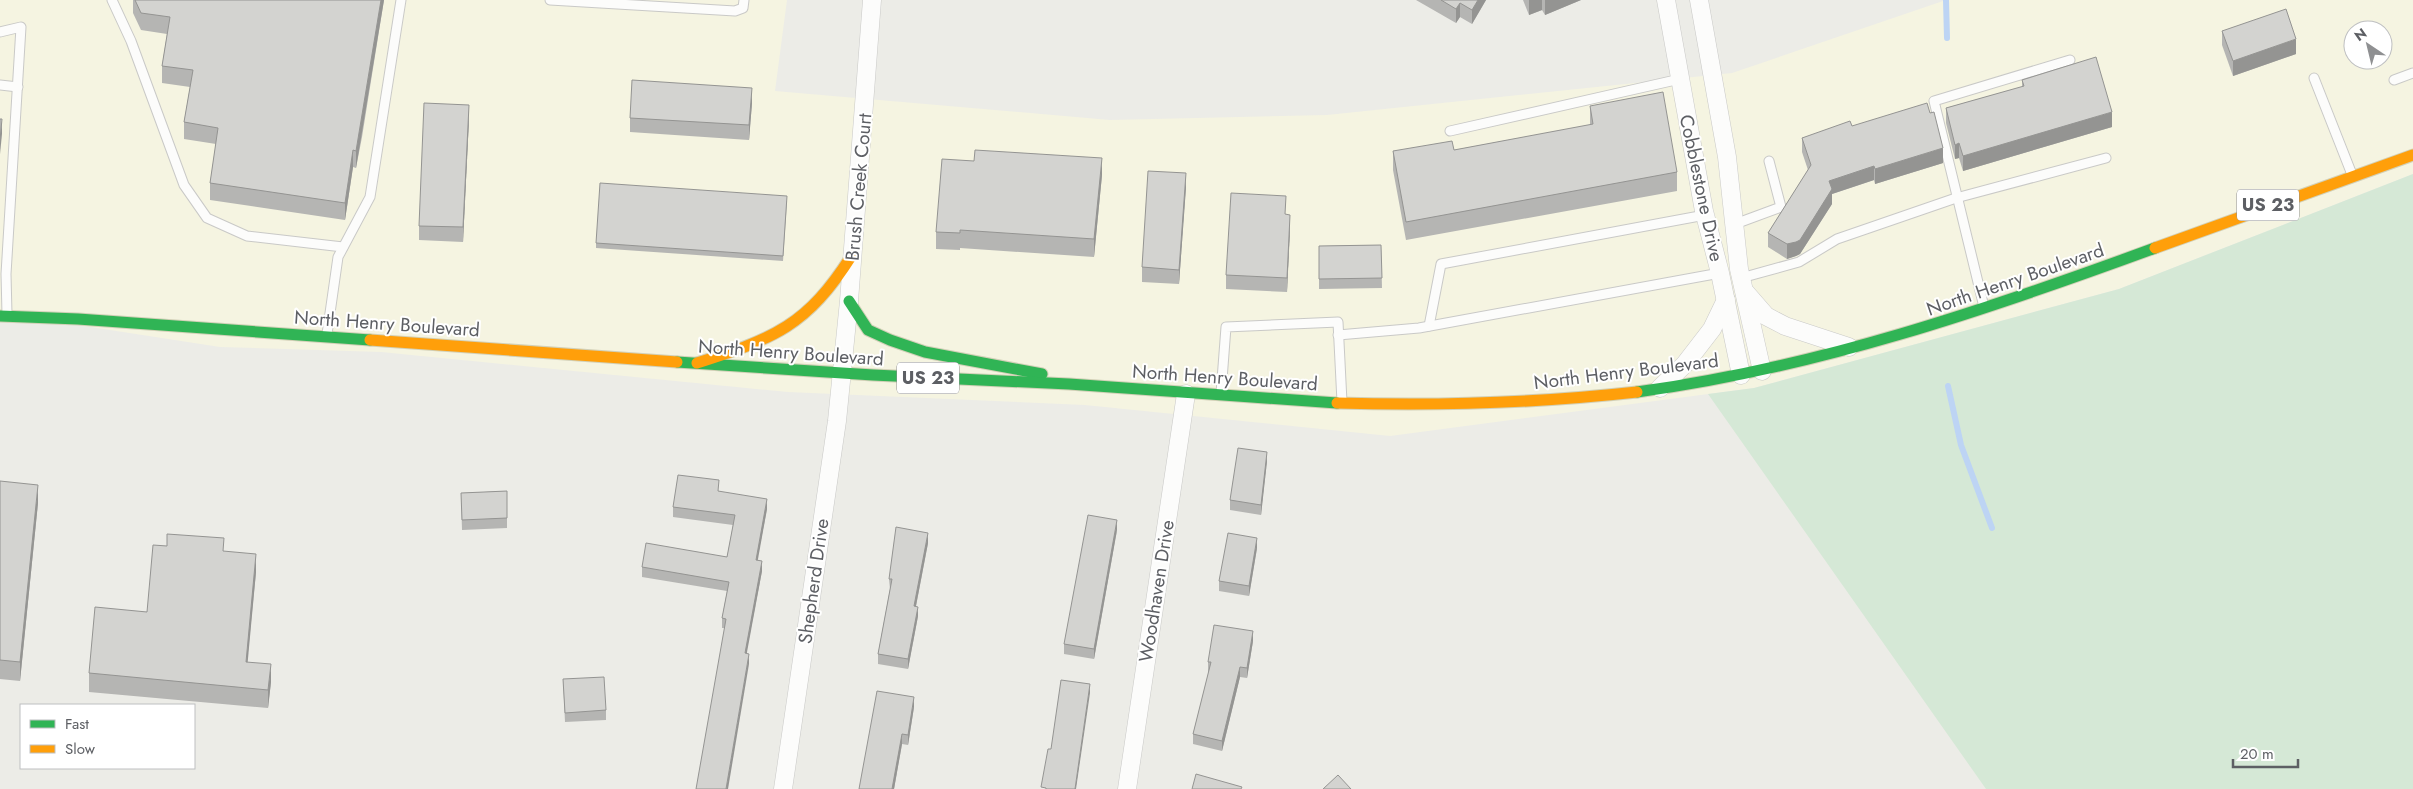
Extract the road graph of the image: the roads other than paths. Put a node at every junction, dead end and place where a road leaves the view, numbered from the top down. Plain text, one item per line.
1 (112, 0) edge
2 (401, 0) edge
3 (550, 0) edge
4 (744, 0) edge
5 (872, 0) edge
6 (1666, 0) edge
7 (1699, 0) edge
8 (0, 32) edge
9 (2070, 60) dead end
10 (2413, 73) edge
11 (2314, 78) dead end
12 (1680, 79) junction
13 (2394, 80) dead end
14 (0, 85) edge
15 (18, 87) junction
16 (1450, 131) dead end
17 (2413, 155) edge
18 (2106, 158) dead end
19 (1769, 161) dead end
20 (2352, 175) junction
21 (1956, 198) junction
22 (1705, 215) junction
23 (1735, 224) junction
24 (342, 247) junction
25 (852, 255) junction
26 (3, 269) edge
27 (1720, 273) junction
28 (1742, 280) junction
29 (1726, 300) junction
30 (849, 301) junction
31 (1984, 309) junction
32 (4, 316) edge
33 (1429, 326) junction
34 (1338, 334) junction
35 (327, 337) junction
36 (1852, 348) junction
37 (697, 363) junction
38 (1762, 371) junction
39 (842, 373) junction
40 (1741, 374) junction
41 (1105, 386) junction
42 (1660, 388) junction
43 (1186, 394) junction
44 (1221, 396) junction
45 (1342, 403) junction
46 (783, 789) edge
47 (1127, 789) edge

1 - 24 lane
2 - 24 lane
3 - 4 lane
5 - 25 street, Brush Creek Court
6 - 12 street, Cobblestone Drive
7 - 23 street, Cobblestone Drive
8 - 15 lane
9 - 21 lane
10 - 13 lane
11 - 20 lane
12 - 16 lane
12 - 22 street, Cobblestone Drive
14 - 15 lane
15 - 26 lane
17 - 20 main road, North Henry Boulevard / US 23
18 - 21 lane
19 - 23 lane
20 - 31 main road, North Henry Boulevard / US 23
21 - 28 lane
21 - 31 lane
22 - 27 street, Cobblestone Drive
22 - 33 lane
23 - 28 street, Cobblestone Drive
24 - 35 lane
25 - 30 street, Brush Creek Court
25 - 37 main road
26 - 32 lane
27 - 28 street
27 - 29 street, Cobblestone Drive
27 - 33 lane
28 - 36 street
28 - 38 street, Cobblestone Drive
29 - 40 street, Cobblestone Drive
29 - 42 street
30 - 39 street, Brush Creek Court
30 - 41 main road
31 - 36 main road, North Henry Boulevard / US 23
32 - 35 main road, North Henry Boulevard / US 23
33 - 34 lane
34 - 44 lane
34 - 45 lane
35 - 37 main road, North Henry Boulevard / US 23
36 - 38 main road, North Henry Boulevard / US 23
37 - 39 main road, North Henry Boulevard / US 23
38 - 40 main road, North Henry Boulevard / US 23
39 - 41 main road, North Henry Boulevard / US 23
39 - 46 street, Shepherd Drive
40 - 42 main road, North Henry Boulevard / US 23
41 - 43 main road, North Henry Boulevard / US 23
42 - 45 main road, North Henry Boulevard / US 23
43 - 44 main road, North Henry Boulevard / US 23
43 - 47 street, Woodhaven Drive
44 - 45 main road, North Henry Boulevard / US 23

